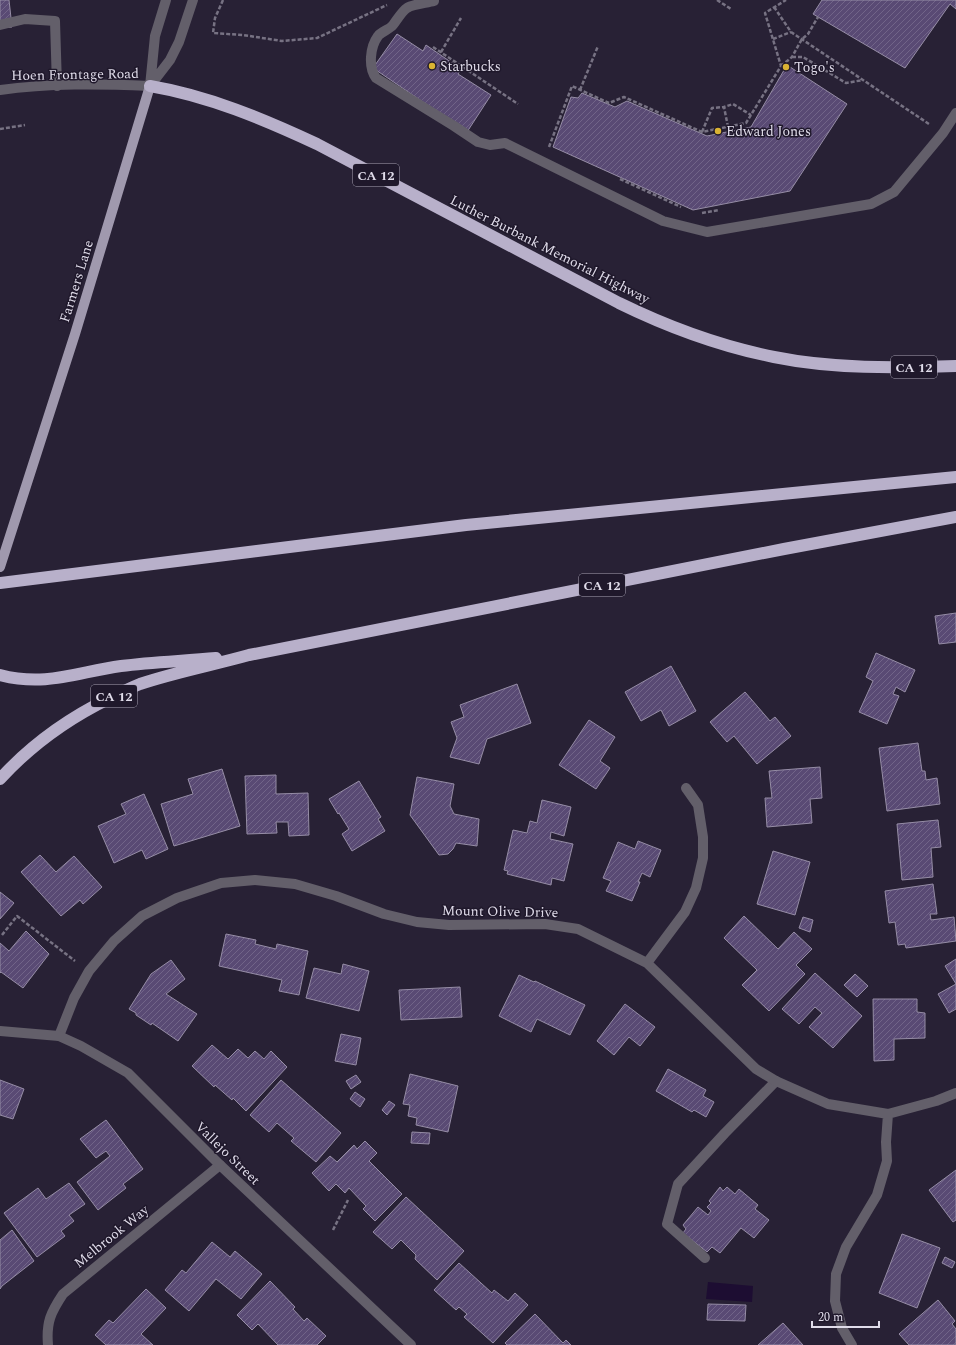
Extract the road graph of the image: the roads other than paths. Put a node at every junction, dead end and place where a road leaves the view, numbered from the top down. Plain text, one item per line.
1 (166, 0) edge
2 (193, 0) edge
3 (434, 1) edge
4 (0, 25) edge
5 (57, 86) junction
6 (150, 86) junction
7 (0, 90) edge
8 (956, 113) edge
9 (956, 366) edge
10 (956, 477) edge
11 (956, 517) edge
12 (0, 567) edge
13 (0, 583) edge
14 (249, 655) junction
15 (0, 675) edge
16 (0, 779) edge
17 (686, 788) dead end
18 (647, 963) junction
19 (0, 1031) edge
20 (59, 1036) junction
21 (776, 1081) junction
22 (956, 1093) edge
23 (888, 1114) junction
24 (220, 1165) junction
25 (705, 1258) dead end
26 (48, 1345) edge
27 (411, 1345) edge
28 (852, 1345) edge

1 - 6 street, Farmers Lane
2 - 6 street
3 - 8 street
4 - 5 street
5 - 6 street, Hoen Frontage Road
5 - 7 street, Hoen Frontage Road
6 - 9 highway, Luther Burbank Memorial Highway / CA 12
6 - 12 main road, Farmers Lane
10 - 13 highway
11 - 14 highway, CA 12
14 - 15 highway
14 - 16 highway, CA 12
17 - 18 street
18 - 20 street, Mount Olive Drive
18 - 21 street, Mount Olive Drive
19 - 20 street, Vallejo Street
20 - 24 street, Vallejo Street
21 - 23 street, Mount Olive Drive
21 - 25 street
22 - 23 street, Mount Olive Drive
23 - 28 street
24 - 26 street, Melbrook Way
24 - 27 street, Vallejo Street

